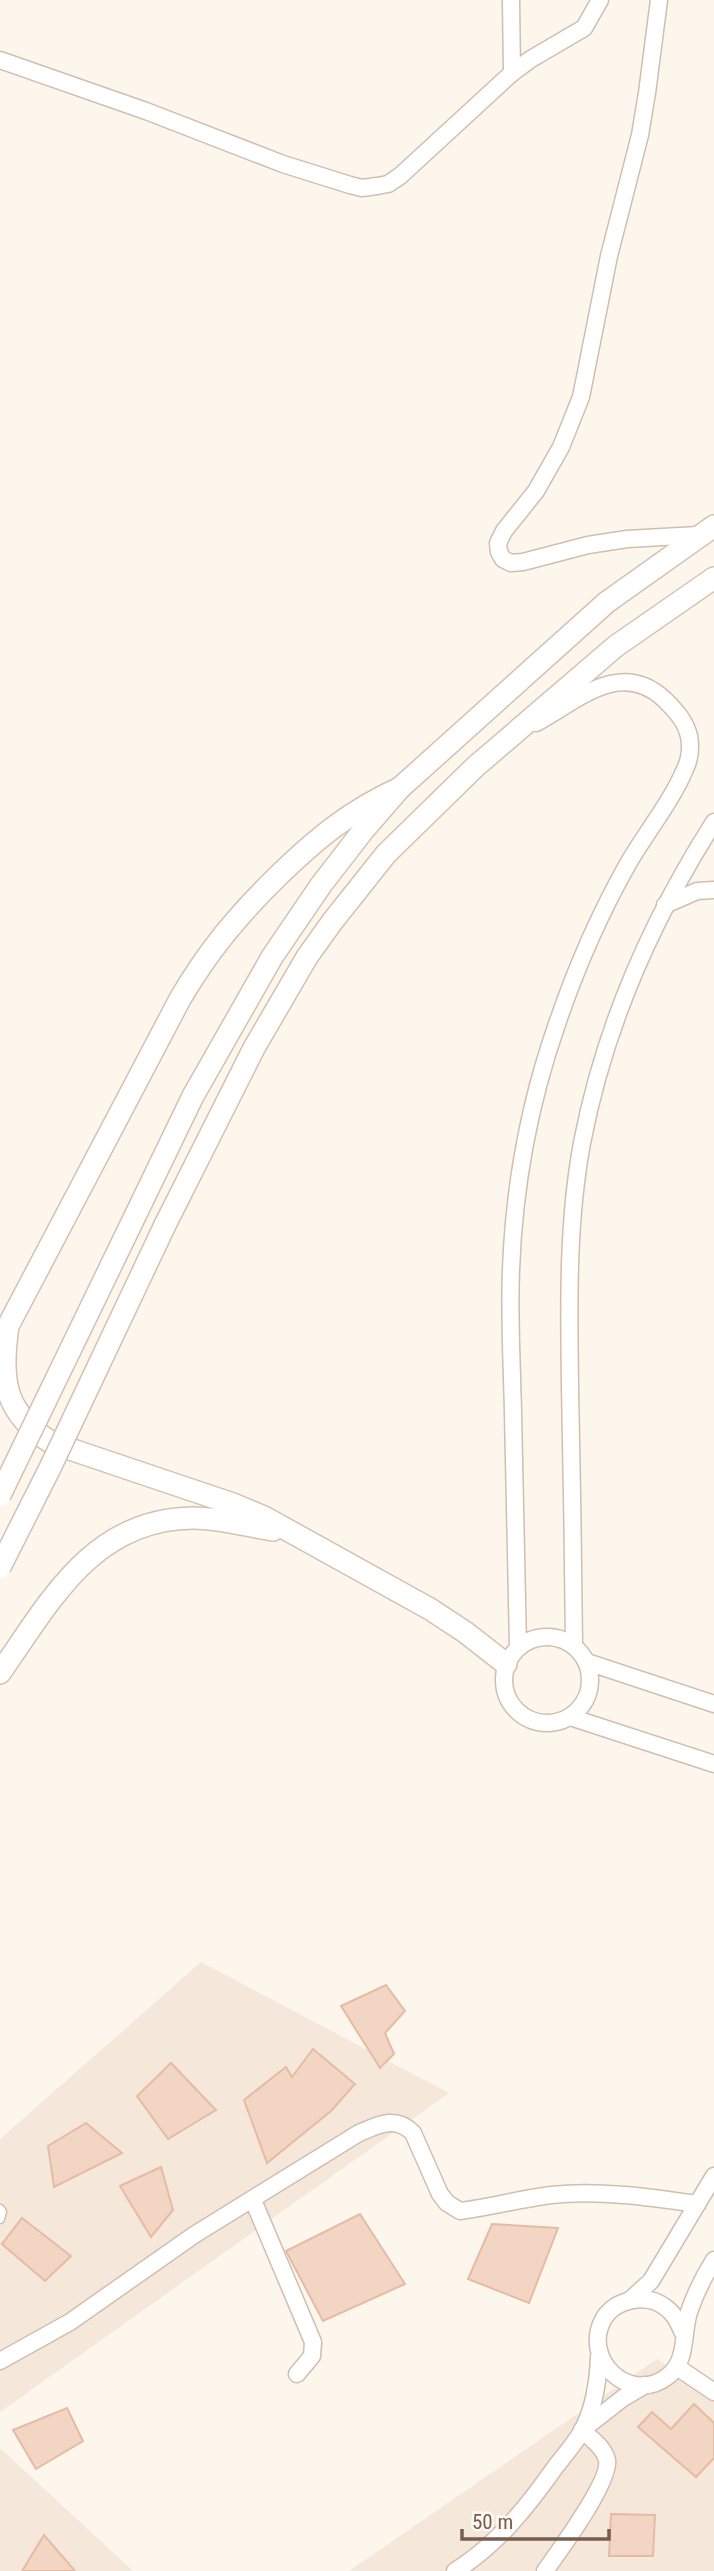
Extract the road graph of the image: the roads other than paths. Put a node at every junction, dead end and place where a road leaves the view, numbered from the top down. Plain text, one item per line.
1 (512, 0) edge
2 (600, 0) edge
3 (659, 0) edge
4 (0, 60) edge
5 (512, 73) junction
6 (706, 530) edge
7 (714, 578) edge
8 (515, 733) junction
9 (400, 788) junction
10 (714, 822) edge
11 (714, 890) edge
12 (665, 905) junction
13 (0, 1495) edge
14 (294, 1532) junction
15 (0, 1567) edge
16 (574, 1646) junction
17 (512, 1655) junction
18 (587, 1662) junction
19 (0, 1673) edge
20 (714, 1704) edge
21 (570, 1717) junction
22 (714, 1764) edge
23 (714, 2176) edge
24 (253, 2200) junction
25 (696, 2204) junction
26 (0, 2208) edge
27 (0, 2219) edge
28 (714, 2260) edge
29 (630, 2300) junction
30 (683, 2333) junction
31 (599, 2356) junction
32 (0, 2361) edge
33 (677, 2367) junction
34 (298, 2374) dead end
35 (645, 2385) junction
36 (714, 2392) edge
37 (582, 2430) junction
38 (455, 2571) edge
39 (545, 2571) edge

1 - 5 street
2 - 5 street
3 - 6 street
4 - 5 street
6 - 9 main road
7 - 8 main road
8 - 15 main road, bridge
8 - 17 street
9 - 13 main road, bridge
9 - 14 main road
10 - 12 street
11 - 12 street
12 - 16 street
14 - 17 main road
14 - 19 main road
16 - 17 street
16 - 18 street
17 - 21 street
18 - 20 street
18 - 21 street
21 - 22 street
23 - 25 street
24 - 25 street
24 - 32 street
24 - 34 street
25 - 29 street
26 - 27 lane
28 - 30 street
29 - 30 street
29 - 31 street
30 - 33 street
31 - 35 street
31 - 37 street
33 - 35 street
33 - 36 street
35 - 37 street
37 - 38 street
37 - 39 street

